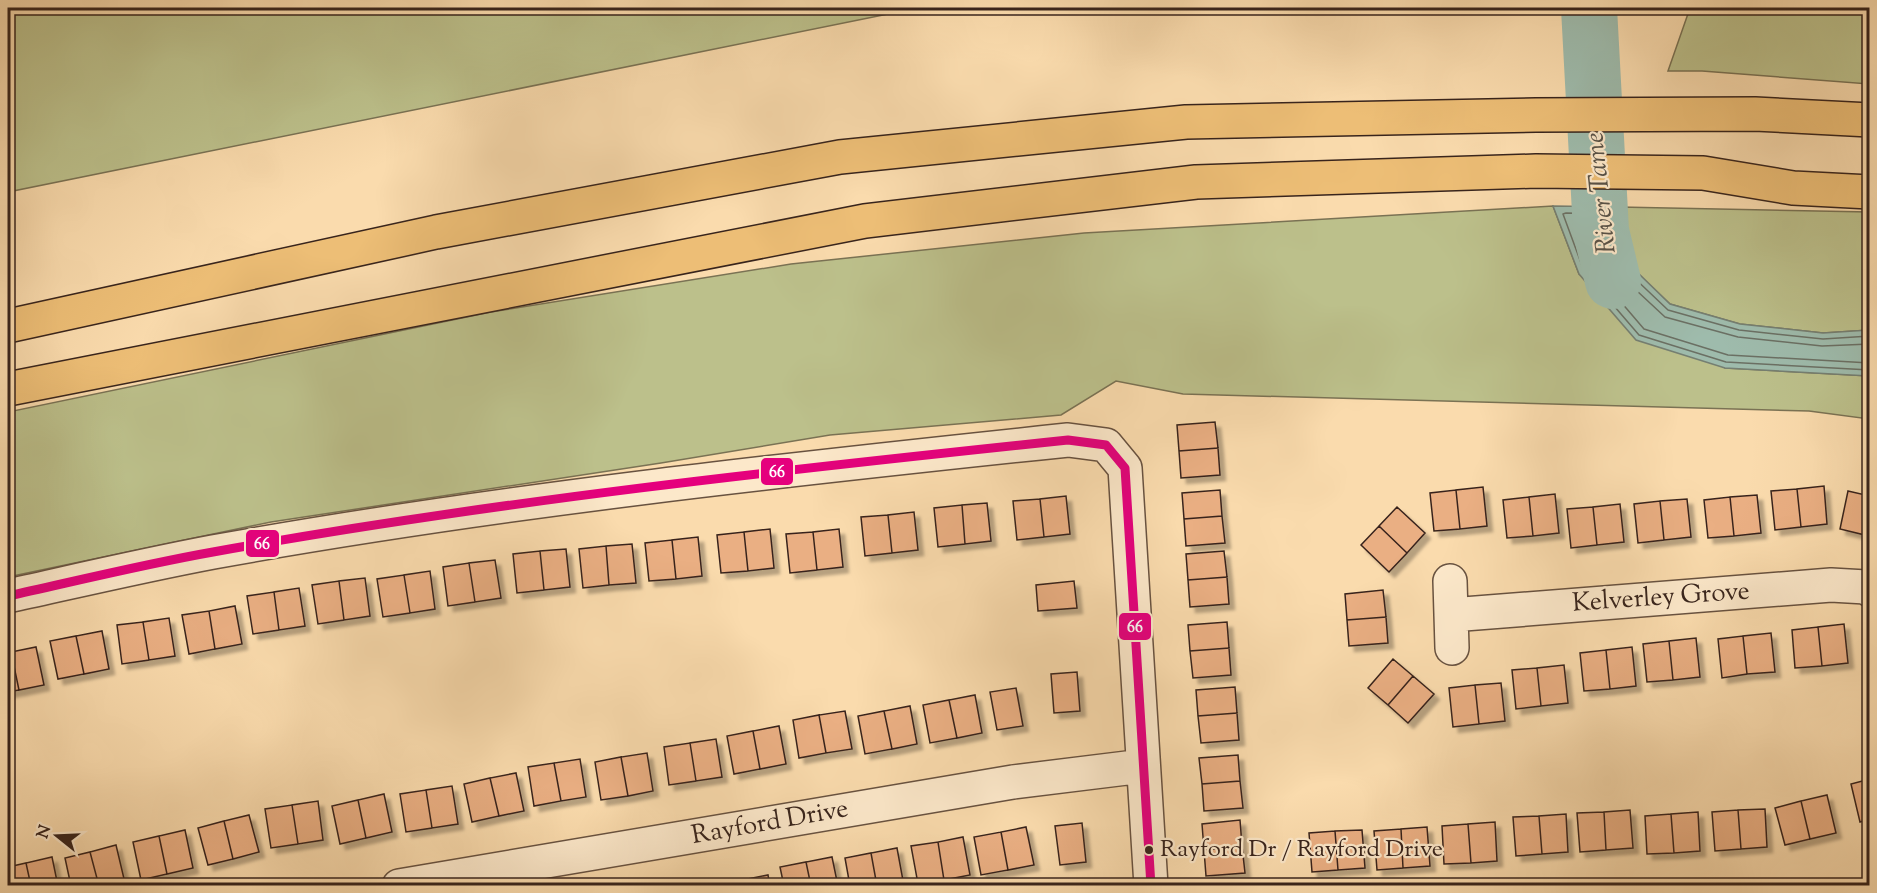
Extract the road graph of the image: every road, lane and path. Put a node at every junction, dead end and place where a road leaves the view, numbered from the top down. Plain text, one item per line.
1 (1869, 120) edge
2 (1869, 192) edge
3 (8, 326) edge
4 (8, 389) edge
5 (1449, 581) dead end
6 (1869, 590) edge
7 (8, 596) edge
8 (1451, 615) junction
9 (1452, 648) dead end
10 (1143, 766) junction
11 (399, 885) edge
12 (1151, 885) edge

1 - 3 highway
2 - 4 highway
5 - 8 street
6 - 8 street, Kelverley Grove
7 - 10 street
8 - 9 street
10 - 11 street, Rayford Drive
10 - 12 street

